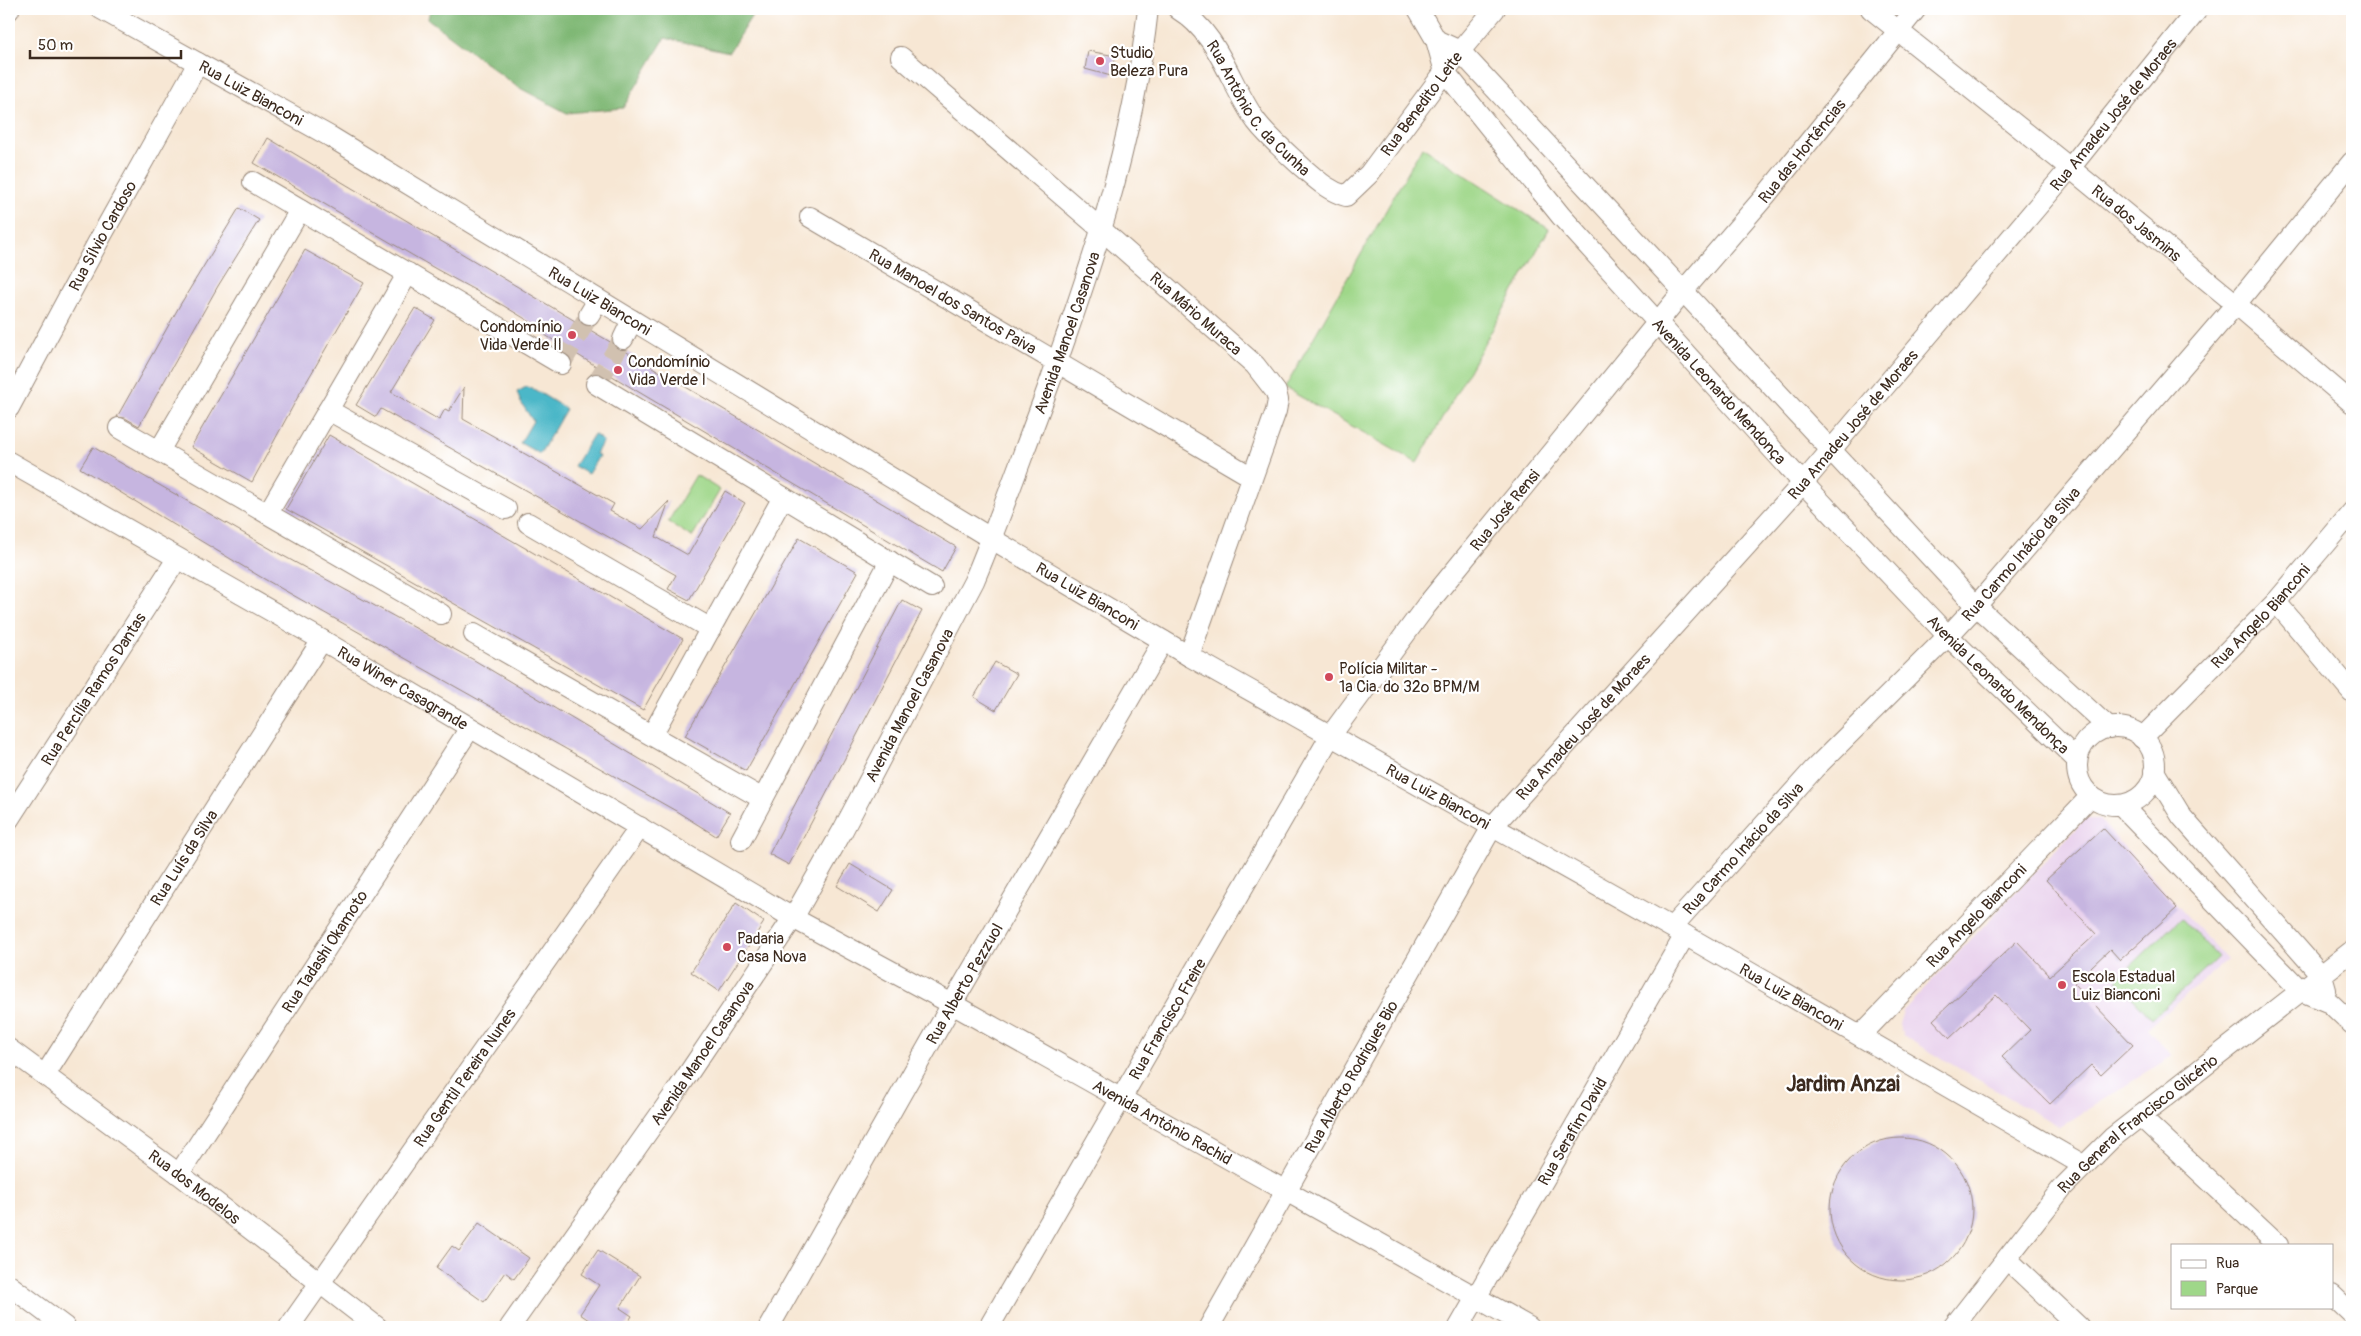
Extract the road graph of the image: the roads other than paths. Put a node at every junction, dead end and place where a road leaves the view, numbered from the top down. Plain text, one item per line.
1 (101, 9) edge
2 (1148, 9) edge
3 (1178, 9) edge
4 (1418, 9) edge
5 (1495, 9) edge
6 (1871, 9) edge
7 (1916, 9) edge
8 (2198, 9) edge
9 (1898, 31) junction
10 (1436, 40) junction
11 (1460, 51) junction
12 (901, 58) dead end
13 (198, 63) junction
14 (1445, 72) junction
15 (2352, 162) edge
16 (2070, 168) junction
17 (253, 182) dead end
18 (1346, 196) joint
19 (300, 210) junction
20 (810, 217) dead end
21 (1102, 230) junction
22 (408, 273) junction
23 (1684, 290) junction
24 (2236, 304) junction
25 (632, 320) junction
26 (1658, 324) junction
27 (622, 339) tunnel mouth
28 (1057, 362) junction
29 (561, 364) dead end
30 (596, 384) dead end
31 (2352, 402) edge
32 (9, 408) edge
33 (328, 410) junction
34 (120, 428) dead end
35 (159, 451) junction
36 (1831, 451) junction
37 (9, 462) edge
38 (1252, 477) junction
39 (1803, 484) junction
40 (784, 497) junction
41 (506, 509) dead end
42 (2352, 512) edge
43 (268, 514) junction
44 (528, 523) dead end
45 (992, 539) junction
46 (176, 559) junction
47 (890, 561) junction
48 (932, 587) dead end
49 (2276, 602) junction
50 (1976, 606) junction
51 (441, 614) dead end
52 (710, 629) junction
53 (474, 634) dead end
54 (1948, 636) junction
55 (322, 640) junction
56 (1163, 641) junction
57 (1189, 656) junction
58 (2352, 692) edge
59 (470, 728) junction
60 (2109, 728) junction
61 (652, 735) junction
62 (1331, 735) junction
63 (2142, 738) junction
64 (2077, 760) junction
65 (2154, 772) junction
66 (2091, 796) junction
67 (763, 799) junction
68 (2121, 805) junction
69 (9, 819) edge
70 (640, 827) junction
71 (1492, 827) junction
72 (741, 840) dead end
73 (793, 918) junction
74 (1679, 931) junction
75 (2352, 951) edge
76 (2322, 976) junction
77 (2300, 991) junction
78 (952, 1004) junction
79 (2330, 1004) junction
80 (2352, 1024) edge
81 (1861, 1035) junction
82 (9, 1049) edge
83 (45, 1075) junction
84 (1120, 1098) junction
85 (2140, 1116) junction
86 (2084, 1165) junction
87 (179, 1174) junction
88 (1286, 1190) junction
89 (2277, 1244) edge
90 (2007, 1259) junction
91 (320, 1283) junction
92 (9, 1285) edge
93 (2334, 1297) edge
94 (1476, 1298) junction
95 (2352, 1314) edge
96 (65, 1327) edge
97 (289, 1327) edge
98 (377, 1327) edge
99 (510, 1327) edge
100 (769, 1327) edge
101 (989, 1327) edge
102 (1209, 1327) edge
103 (1459, 1327) edge
104 (1529, 1327) edge
105 (1953, 1327) edge
106 (2080, 1327) edge

1 - 13 street, Rua Luiz Bianconi
2 - 21 street, Avenida Manoel Casanova
3 - 18 street, Rua Antônio C. da Cunha
4 - 10 street, Avenida Leonardo Mendonça
5 - 11 street, Rua Benedito Leite
6 - 9 street, Rua dos Jasmins
7 - 9 street, Rua das Hortências
8 - 16 street, Rua Amadeu José de Moraes
9 - 16 street, Rua dos Jasmins
9 - 23 street, Rua das Hortências
10 - 11 street
10 - 14 street, Avenida Leonardo Mendonça
11 - 14 street, Rua Benedito Leite
11 - 23 street
12 - 21 street, Rua Mário Muraca
13 - 25 street, Rua Luiz Bianconi
13 - 32 street, Rua Sílvio Cardoso
14 - 18 street, Rua Benedito Leite
14 - 26 street, Avenida Leonardo Mendonça
15 - 24 street, Rua Carmo Inácio da Silva
16 - 24 street, Rua dos Jasmins
16 - 36 street, Rua Amadeu José de Moraes
17 - 19 street
19 - 22 street
19 - 35 street
20 - 28 street, Rua Manoel dos Santos Paiva
21 - 28 street, Avenida Manoel Casanova
21 - 38 street, Rua Mário Muraca
22 - 29 street
22 - 33 street
23 - 26 street, Rua José Rensi
23 - 36 street
24 - 31 street, Rua dos Jasmins
24 - 50 street, Rua Carmo Inácio da Silva
25 - 27 street
25 - 45 street, Rua Luiz Bianconi
26 - 39 street, Avenida Leonardo Mendonça
26 - 62 street, Rua José Rensi
28 - 38 street, Rua Manoel dos Santos Paiva
28 - 45 street, Avenida Manoel Casanova
30 - 40 street
33 - 41 street
33 - 43 street
34 - 35 street
35 - 43 street
36 - 39 street, Rua Amadeu José de Moraes
36 - 50 street
37 - 46 street, Rua Winer Casagrande
38 - 57 street, Rua Mário Muraca
39 - 54 street, Avenida Leonardo Mendonça
39 - 71 street, Rua Amadeu José de Moraes
40 - 47 street
40 - 52 street
42 - 49 street, Rua Angelo Bianconi
43 - 51 street
44 - 52 street
45 - 56 street, Rua Luiz Bianconi
45 - 73 street, Avenida Manoel Casanova
46 - 55 street, Rua Winer Casagrande
46 - 69 street, Rua Percília Ramos Dantas
47 - 48 street
47 - 67 street
49 - 58 street
49 - 63 street, Rua Angelo Bianconi
50 - 54 street, Rua Carmo Inácio da Silva
50 - 60 street
52 - 61 street
53 - 61 street
54 - 64 street, Avenida Leonardo Mendonça
54 - 74 street, Rua Carmo Inácio da Silva
55 - 59 street, Rua Winer Casagrande
55 - 83 street, Rua Luís da Silva
56 - 57 street, Rua Luiz Bianconi
56 - 78 street, Rua Alberto Pezzuol
57 - 62 street, Rua Luiz Bianconi
59 - 70 street, Rua Winer Casagrande
59 - 87 street, Rua Tadashi Okamoto
60 - 63 street
60 - 64 street
61 - 67 street
62 - 71 street, Rua Luiz Bianconi
62 - 84 street, Rua Francisco Freire
63 - 65 street
64 - 66 street
65 - 68 street
65 - 76 street
66 - 68 street
66 - 81 street, Rua Angelo Bianconi
67 - 72 street
68 - 77 street
70 - 73 street, Rua Winer Casagrande
70 - 91 street, Rua Gentil Pereira Nunes
71 - 74 street, Rua Luiz Bianconi
71 - 88 street, Rua Alberto Rodrigues Bio
73 - 78 street, Avenida Antônio Rachid
73 - 99 street, Avenida Manoel Casanova
74 - 81 street, Rua Luiz Bianconi
74 - 94 street, Rua Serafim David
75 - 76 street, Rua General Francisco Glicério
76 - 77 street, Rua General Francisco Glicério
76 - 79 street
77 - 79 street
77 - 85 street, Rua General Francisco Glicério
78 - 84 street, Avenida Antônio Rachid
78 - 100 street, Rua Alberto Pezzuol
79 - 80 street
81 - 86 street, Rua Luiz Bianconi
82 - 83 street, Rua dos Modelos
83 - 87 street, Rua dos Modelos
84 - 88 street, Avenida Antônio Rachid
84 - 101 street, Rua Francisco Freire
85 - 86 street, Rua General Francisco Glicério
85 - 89 street
86 - 90 street, Rua General Francisco Glicério
87 - 91 street, Rua dos Modelos
88 - 94 street, Avenida Antônio Rachid
88 - 102 street, Rua Alberto Rodrigues Bio
90 - 105 street, Rua General Francisco Glicério
90 - 106 street
91 - 97 street, Rua Gentil Pereira Nunes
91 - 98 street, Rua dos Modelos
92 - 96 street
93 - 95 street
94 - 103 street, Rua Serafim David
94 - 104 street, Avenida Antônio Rachid

